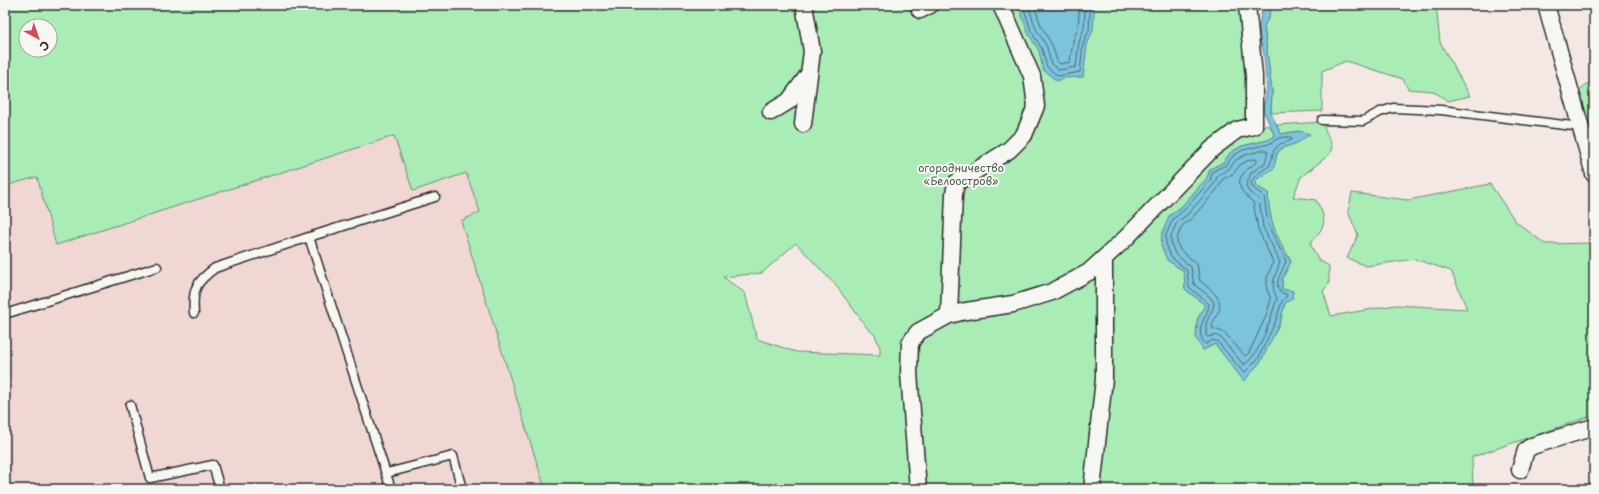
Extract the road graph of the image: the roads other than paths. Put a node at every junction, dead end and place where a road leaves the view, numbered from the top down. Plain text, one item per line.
1 (804, 5) edge
2 (1001, 5) edge
3 (1247, 5) edge
4 (1546, 5) edge
5 (811, 71) junction
6 (771, 112) dead end
7 (1322, 120) dead end
8 (803, 124) dead end
9 (1581, 128) junction
10 (1594, 174) edge
11 (435, 197) dead end
12 (309, 236) junction
13 (1104, 259) junction
14 (157, 267) dead end
15 (194, 313) dead end
16 (5, 314) edge
17 (949, 315) junction
18 (130, 405) dead end
19 (1594, 428) edge
20 (1520, 470) dead end
21 (387, 473) junction
22 (220, 489) edge
23 (391, 489) edge
24 (462, 489) edge
25 (918, 489) edge
26 (1092, 489) edge

1 - 5 street
2 - 17 street
3 - 13 street
4 - 9 street
5 - 6 street
5 - 8 street
7 - 9 lane
9 - 10 street
11 - 12 lane
12 - 15 lane
12 - 21 lane
13 - 17 street
13 - 26 street
14 - 16 lane
17 - 25 street
18 - 22 lane
19 - 20 street
21 - 23 lane
21 - 24 lane

